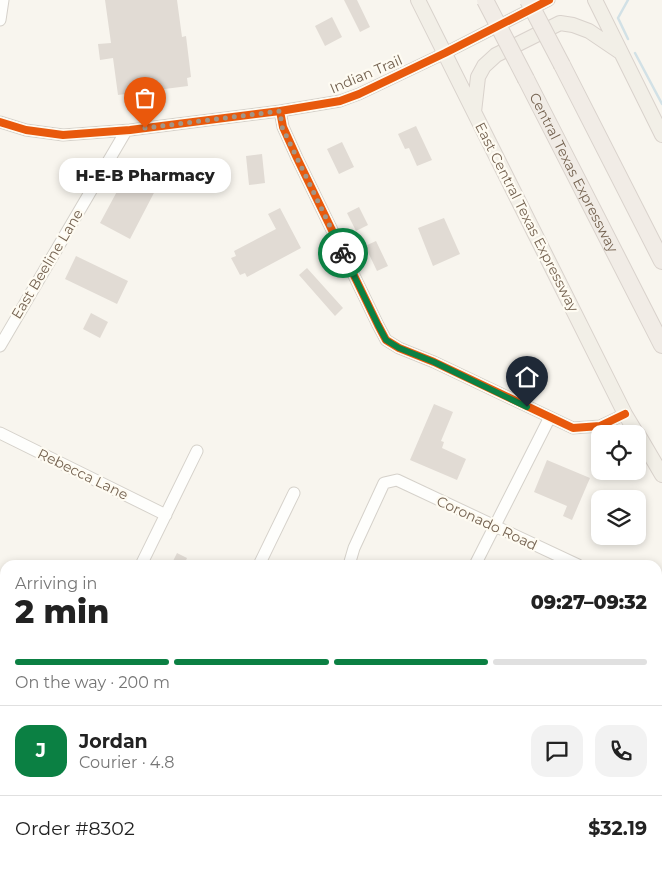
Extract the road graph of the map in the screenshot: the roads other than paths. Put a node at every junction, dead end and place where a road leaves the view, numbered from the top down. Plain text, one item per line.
1 (3, 0) edge
2 (418, 0) edge
3 (485, 0) edge
4 (528, 0) edge
5 (550, 0) edge
6 (595, 0) edge
7 (0, 20) edge
8 (620, 52) junction
9 (445, 53) junction
10 (280, 111) junction
11 (474, 112) junction
12 (0, 122) edge
13 (126, 130) junction
14 (662, 135) edge
15 (662, 261) edge
16 (662, 345) edge
17 (0, 346) edge
18 (625, 414) junction
19 (550, 418) junction
20 (632, 425) edge
21 (0, 433) edge
22 (646, 449) edge
23 (197, 451) dead end
24 (662, 475) edge
25 (294, 493) dead end
26 (166, 514) junction
27 (494, 526) junction
28 (143, 560) edge
29 (261, 560) edge
30 (350, 560) edge
31 (477, 560) edge
32 (567, 560) edge

1 - 7 street
2 - 9 main road, East Central Texas Expressway
3 - 16 highway, Central Texas Expressway, bridge
4 - 15 highway, bridge
5 - 9 street, Indian Trail
6 - 8 main road
8 - 11 main road
8 - 14 main road
9 - 10 street, Indian Trail
9 - 11 main road, East Central Texas Expressway
10 - 13 street, Indian Trail
10 - 19 street
11 - 18 main road, East Central Texas Expressway
12 - 13 street, Indian Trail
13 - 17 street, East Beeline Lane
18 - 19 street
18 - 20 main road, East Central Texas Expressway
19 - 27 street
21 - 26 street, Rebecca Lane
22 - 24 main road, East Central Texas Expressway
23 - 26 street
25 - 29 street
26 - 28 street
27 - 30 street, Coronado Road
27 - 31 street
27 - 32 street, Coronado Road

